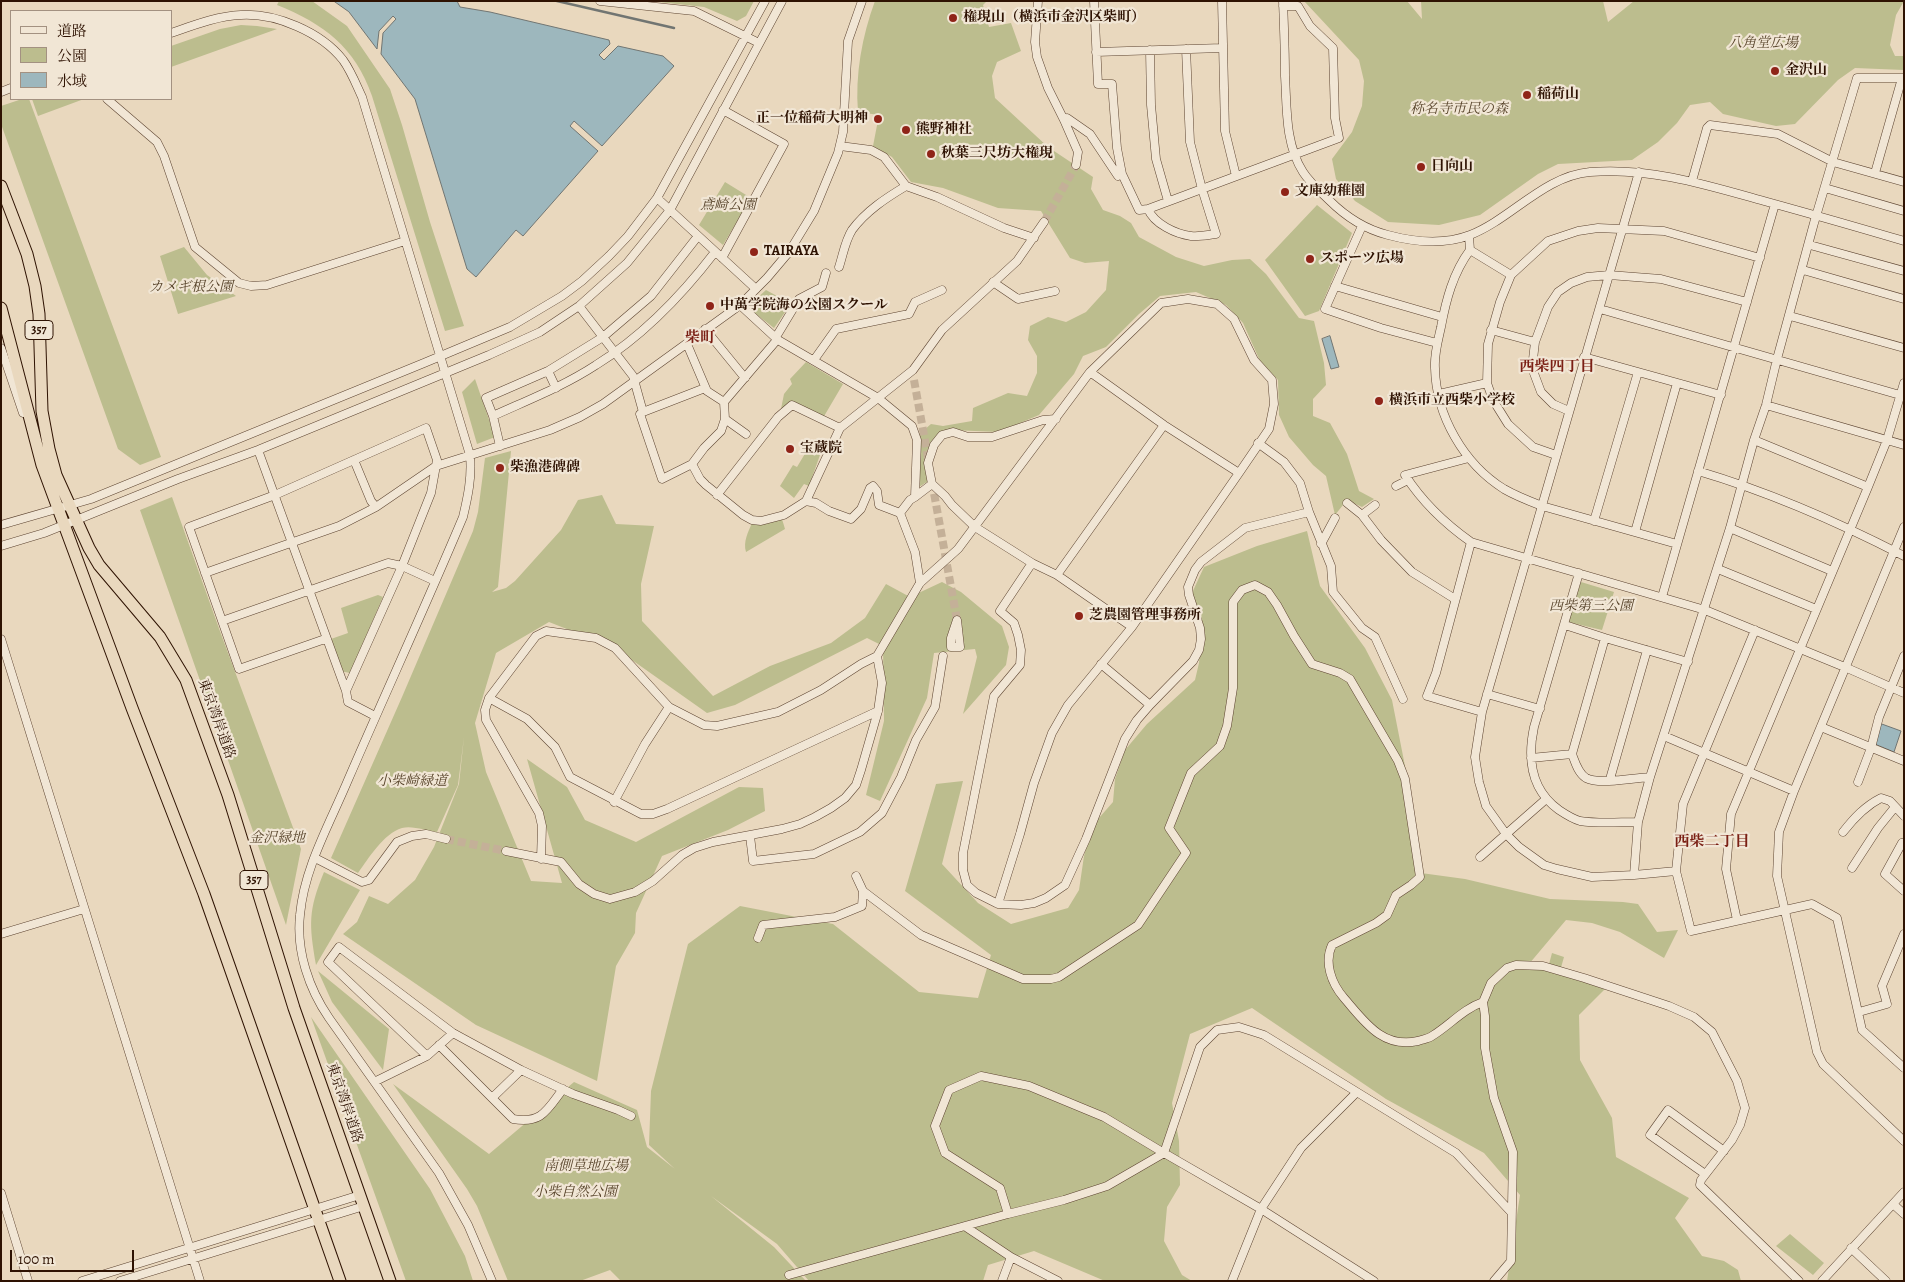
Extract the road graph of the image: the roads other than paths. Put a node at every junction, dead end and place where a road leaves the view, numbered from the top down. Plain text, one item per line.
1 (600, 1) edge
2 (765, 1) edge
3 (782, 1) edge
4 (862, 1) edge
5 (1038, 1) edge
6 (1094, 1) edge
7 (1222, 1) edge
8 (1283, 4) edge
9 (172, 33) edge
10 (746, 36) junction
11 (760, 43) junction
12 (1222, 48) junction
13 (1186, 49) junction
14 (1150, 50) junction
15 (1096, 52) junction
16 (1903, 78) edge
17 (108, 100) edge
18 (723, 110) junction
19 (1064, 120) junction
20 (839, 149) junction
21 (1295, 154) junction
22 (1833, 162) junction
23 (1076, 165) tunnel mouth
24 (1638, 172) junction
25 (1875, 173) junction
26 (1122, 174) junction
27 (1236, 176) junction
28 (1692, 181) junction
29 (1904, 182) edge
30 (1, 186) edge
31 (906, 186) junction
32 (1202, 188) junction
33 (1825, 188) junction
34 (657, 198) junction
35 (1168, 200) junction
36 (1776, 204) junction
37 (670, 210) junction
38 (1148, 210) junction
39 (1904, 211) edge
40 (1817, 216) junction
41 (1044, 222) tunnel mouth
42 (1362, 226) junction
43 (1622, 229) junction
44 (698, 236) junction
45 (1468, 236) junction
46 (1034, 238) junction
47 (405, 241) junction
48 (1904, 241) edge
49 (1810, 244) junction
50 (1470, 250) junction
51 (715, 252) junction
52 (722, 258) junction
53 (1760, 258) junction
54 (839, 267) dead end
55 (1803, 270) junction
56 (1904, 271) edge
57 (826, 273) dead end
58 (1511, 275) junction
59 (1609, 275) junction
60 (993, 282) junction
61 (1334, 286) junction
62 (756, 289) junction
63 (942, 290) dead end
64 (1055, 291) dead end
65 (1904, 299) edge
66 (1747, 302) junction
67 (740, 305) junction
68 (579, 306) junction
69 (1, 308) edge
70 (1600, 309) junction
71 (1790, 316) junction
72 (1442, 317) junction
73 (705, 329) junction
74 (1491, 330) junction
75 (603, 337) junction
76 (776, 337) junction
77 (1535, 342) junction
78 (1437, 343) junction
79 (687, 344) junction
80 (1734, 347) junction
81 (1, 348) edge
82 (1904, 348) edge
83 (614, 353) junction
84 (440, 357) junction
85 (1584, 357) junction
86 (1776, 359) junction
87 (814, 360) junction
88 (912, 370) junction
89 (548, 371) junction
90 (1090, 372) junction
91 (1638, 372) junction
92 (445, 374) junction
93 (745, 378) junction
94 (914, 380) tunnel mouth
95 (635, 381) junction
96 (1677, 382) junction
97 (1904, 382) edge
98 (1487, 383) junction
99 (556, 388) junction
100 (705, 388) junction
101 (1438, 394) junction
102 (1721, 394) junction
103 (1900, 395) junction
104 (878, 398) junction
105 (724, 402) junction
106 (1766, 406) junction
107 (1569, 411) junction
108 (643, 412) junction
109 (493, 416) junction
110 (725, 419) junction
111 (1056, 419) junction
112 (1164, 425) junction
113 (840, 428) junction
114 (746, 434) dead end
115 (1754, 440) junction
116 (1887, 440) junction
117 (1258, 443) junction
118 (1904, 445) edge
119 (500, 446) junction
120 (37, 450) junction
121 (258, 450) junction
122 (470, 455) junction
123 (1556, 455) junction
124 (1469, 458) junction
125 (354, 460) junction
126 (692, 464) junction
127 (436, 466) junction
128 (1698, 471) junction
129 (1239, 473) junction
130 (1408, 480) junction
131 (932, 484) junction
132 (1741, 484) junction
133 (1396, 486) dead end
134 (1868, 487) junction
135 (275, 495) junction
136 (717, 495) junction
137 (915, 497) junction
138 (806, 501) junction
139 (1347, 503) dead end
140 (1374, 505) dead end
141 (1542, 506) junction
142 (64, 507) junction
143 (376, 507) junction
144 (1309, 512) junction
145 (900, 513) junction
146 (1362, 515) junction
147 (1335, 518) dead end
148 (76, 520) junction
149 (1594, 520) junction
150 (1, 525) edge
151 (65, 525) junction
152 (975, 527) junction
153 (1904, 527) edge
154 (1730, 528) junction
155 (1850, 530) junction
156 (1635, 532) junction
157 (1470, 542) junction
158 (292, 543) junction
159 (1321, 544) junction
160 (1677, 544) junction
161 (1, 546) edge
162 (1894, 551) junction
163 (1904, 556) edge
164 (1526, 559) junction
165 (1032, 563) junction
166 (402, 566) junction
167 (1718, 569) junction
168 (1832, 571) junction
169 (205, 573) junction
170 (1579, 573) junction
171 (1057, 575) junction
172 (435, 581) junction
173 (920, 583) junction
174 (310, 590) junction
175 (1662, 596) junction
176 (1455, 599) junction
177 (1705, 610) junction
178 (1816, 610) junction
179 (222, 621) junction
180 (1564, 625) junction
181 (1132, 627) junction
182 (1755, 630) junction
183 (325, 638) junction
184 (1605, 638) junction
185 (1, 639) edge
186 (1800, 649) junction
187 (1646, 650) junction
188 (877, 656) junction
189 (943, 656) dead end
190 (1904, 656) edge
191 (1688, 662) junction
192 (1101, 664) junction
193 (1847, 668) junction
194 (1891, 687) junction
195 (346, 691) junction
196 (1904, 693) edge
197 (1487, 694) junction
198 (488, 698) junction
199 (1403, 699) dead end
200 (1150, 705) junction
201 (669, 707) junction
202 (1540, 709) junction
203 (878, 711) junction
204 (1482, 712) junction
205 (376, 716) junction
206 (1821, 727) junction
207 (1664, 736) junction
208 (1871, 748) junction
209 (1704, 753) junction
210 (1572, 754) junction
211 (1531, 758) junction
212 (1904, 761) edge
213 (1749, 772) junction
214 (1650, 777) junction
215 (1610, 780) junction
216 (1858, 782) dead end
217 (1794, 791) junction
218 (1545, 800) junction
219 (614, 802) junction
220 (1895, 807) junction
221 (1904, 816) edge
222 (1638, 822) junction
223 (1843, 832) dead end
224 (1506, 834) junction
225 (750, 836) junction
226 (446, 839) tunnel mouth
227 (1904, 844) edge
228 (506, 851) tunnel mouth
229 (1480, 856) dead end
230 (315, 858) junction
231 (541, 858) junction
232 (1852, 868) dead end
233 (1676, 871) junction
234 (1634, 875) junction
235 (856, 876) dead end
236 (1904, 891) edge
237 (863, 892) junction
238 (998, 904) junction
239 (84, 908) junction
240 (1785, 911) junction
241 (1737, 920) junction
242 (1, 934) edge
243 (1904, 934) edge
244 (758, 938) dead end
245 (1483, 1002) junction
246 (1859, 1012) junction
247 (453, 1033) junction
248 (439, 1045) junction
249 (427, 1056) junction
250 (1904, 1068) edge
251 (521, 1070) junction
252 (376, 1082) junction
253 (563, 1089) junction
254 (1356, 1093) junction
255 (492, 1098) junction
256 (631, 1116) dead end
257 (1904, 1141) edge
258 (1724, 1151) junction
259 (1164, 1154) junction
260 (1705, 1174) junction
261 (1904, 1192) edge
262 (1, 1193) edge
263 (362, 1200) junction
264 (1893, 1204) junction
265 (1261, 1209) junction
266 (1510, 1210) junction
267 (316, 1214) junction
268 (1008, 1214) junction
269 (1904, 1214) edge
270 (966, 1227) junction
271 (190, 1248) junction
272 (1851, 1248) junction
273 (1011, 1256) junction
274 (193, 1260) junction
275 (789, 1275) dead end
276 (28, 1281) edge
277 (82, 1281) edge
278 (120, 1281) edge
279 (200, 1281) edge
280 (340, 1281) edge
281 (390, 1281) edge
282 (492, 1281) edge
283 (1002, 1281) edge
284 (1058, 1281) edge
285 (1232, 1281) edge
286 (1374, 1281) edge
287 (1494, 1281) edge
288 (1799, 1281) edge
289 (1822, 1281) edge
290 (1886, 1281) edge

1 - 10 street
2 - 10 street
3 - 11 street
4 - 20 street
5 - 19 street
6 - 15 street
7 - 12 street
8 - 21 street
8 - 21 street
9 - 47 street
10 - 11 street
10 - 34 street
11 - 18 street
12 - 13 street
12 - 27 street
13 - 14 street
13 - 32 street
14 - 15 street
14 - 35 street
15 - 26 street
16 - 22 street
16 - 25 street
17 - 47 street
18 - 37 street
18 - 52 street
19 - 23 street
19 - 26 street
20 - 31 street
20 - 62 street
21 - 27 street
21 - 42 street
22 - 25 street
22 - 28 street
22 - 33 street
24 - 28 street
24 - 43 street
24 - 45 street
25 - 29 street
26 - 38 street
27 - 32 street
28 - 36 street
30 - 142 highway, 東京湾岸道路 / 357
31 - 46 street
31 - 54 street
32 - 35 street
32 - 38 street
33 - 39 street
33 - 40 street
34 - 37 street
34 - 84 street
35 - 38 street
36 - 40 street
36 - 53 street
37 - 44 street
37 - 68 street
40 - 48 street
40 - 49 street
41 - 46 street
42 - 45 street
42 - 61 street
43 - 53 street
43 - 58 street
43 - 59 street
44 - 51 street
44 - 75 street
45 - 50 street
46 - 60 street
47 - 84 street
49 - 55 street
49 - 56 street
50 - 58 street
50 - 72 street
51 - 52 street
51 - 83 street
52 - 62 street
53 - 66 street
55 - 65 street
55 - 71 street
57 - 76 street
58 - 74 street
59 - 66 street
59 - 70 street
59 - 77 street
60 - 64 street
60 - 88 street
61 - 72 street
61 - 78 street
62 - 67 street
63 - 87 street
66 - 80 street
67 - 73 street
67 - 76 street
68 - 75 street
68 - 92 street
69 - 120 highway, 東京湾岸道路 / 357
70 - 80 street
70 - 85 street
71 - 82 street
71 - 86 street
72 - 78 street
73 - 79 street
73 - 93 street
74 - 77 street
74 - 98 street
75 - 83 street
75 - 89 street
76 - 87 street
76 - 93 street
77 - 107 street
78 - 101 street
79 - 95 street
79 - 100 street
80 - 86 street
80 - 102 street
81 - 120 street
83 - 95 street
83 - 99 street
84 - 92 street
84 - 142 street
85 - 91 street
85 - 107 street
86 - 103 street
86 - 106 street
87 - 104 street
88 - 94 street
88 - 104 street
89 - 99 street
89 - 109 street
90 - 111 street
90 - 112 street
90 - 117 street
91 - 96 street
91 - 149 street
92 - 121 street
92 - 122 street
93 - 105 street
95 - 108 street
95 - 119 street
96 - 102 street
96 - 156 street
97 - 103 street
98 - 101 street
98 - 123 street
99 - 109 street
100 - 105 street
100 - 108 street
101 - 124 street
102 - 128 street
103 - 116 street
104 - 113 street
104 - 137 street
105 - 110 street
106 - 115 street
106 - 116 street
107 - 123 street
108 - 126 street
109 - 119 street
110 - 114 street
110 - 126 street
111 - 131 street
111 - 152 street
112 - 129 street
112 - 171 street
113 - 136 street
113 - 138 street
115 - 132 street
115 - 134 street
116 - 118 street
116 - 134 street
117 - 129 street
117 - 144 street
119 - 122 street
120 - 142 highway, 東京湾岸道路 / 357
121 - 135 street
121 - 148 street
122 - 127 street
122 - 172 street
123 - 141 street
124 - 130 street
124 - 141 street
125 - 127 street
125 - 135 street
125 - 143 street
126 - 136 street
127 - 143 street
127 - 166 street
128 - 132 street
128 - 160 street
129 - 181 street
130 - 133 street
130 - 157 street
131 - 137 street
131 - 152 street
132 - 154 street
132 - 155 street
134 - 155 street
135 - 158 street
135 - 169 street
136 - 138 street
137 - 145 street
138 - 145 street
139 - 146 street
140 - 146 street
141 - 149 street
141 - 164 street
142 - 148 highway, 東京湾岸道路 / 357
142 - 150 street
142 - 151 highway, 東京湾岸道路 / 357
143 - 158 street
144 - 159 street
144 - 200 street
145 - 173 street
146 - 176 street
147 - 159 street
148 - 151 street
148 - 263 highway, 東京湾岸道路 / 357
149 - 156 street
151 - 161 street
151 - 267 highway, 東京湾岸道路 / 357
152 - 165 street
152 - 173 street
153 - 162 street
154 - 167 street
154 - 168 street
155 - 162 street
155 - 168 street
156 - 160 street
157 - 164 street
157 - 176 street
158 - 169 street
158 - 174 street
159 - 199 street
160 - 175 street
162 - 163 street
162 - 193 street
164 - 170 street
164 - 197 street
165 - 171 street
165 - 238 street
166 - 172 street
166 - 174 street
166 - 195 street
167 - 177 street
167 - 178 street
168 - 178 street
169 - 179 street
170 - 175 street
170 - 180 street
171 - 181 street
172 - 205 street
173 - 188 street
174 - 179 street
174 - 183 street
175 - 177 street
176 - 204 street
177 - 182 street
177 - 191 street
178 - 186 street
179 - 183 street
180 - 184 street
180 - 202 street
181 - 192 street
182 - 186 street
182 - 209 street
183 - 195 street
184 - 187 street
184 - 210 street
185 - 239 street
186 - 193 street
186 - 213 street
187 - 191 street
187 - 215 street
188 - 201 street
188 - 203 street
189 - 225 street
190 - 194 street
191 - 207 street
192 - 200 street
192 - 238 street
193 - 194 street
193 - 206 street
194 - 196 street
194 - 208 street
195 - 205 street
197 - 202 street
197 - 204 street
198 - 201 street
198 - 219 street
198 - 231 street
200 - 238 street
201 - 219 street
202 - 211 street
203 - 219 street
203 - 225 street
204 - 224 street
205 - 230 street
206 - 208 street
206 - 217 street
207 - 209 street
207 - 214 street
208 - 212 street
208 - 216 street
209 - 213 street
209 - 233 street
210 - 211 street
210 - 215 street
211 - 218 street
213 - 217 street
213 - 241 street
214 - 215 street
214 - 222 street
217 - 240 street
218 - 222 street
218 - 224 street
220 - 221 street
220 - 223 street
220 - 232 street
222 - 234 street
224 - 229 street
224 - 234 street
225 - 231 street
226 - 230 street
227 - 236 street
228 - 231 street
230 - 252 street
233 - 234 street
233 - 241 street
235 - 237 street
237 - 244 street
237 - 245 street
239 - 242 street
239 - 271 street
240 - 241 street
240 - 246 street
240 - 257 street
243 - 246 street
245 - 258 street
245 - 266 street
246 - 250 street
247 - 248 street
247 - 249 street
247 - 251 street
248 - 249 street
248 - 255 street
249 - 252 street
251 - 253 street
251 - 255 street
252 - 282 street
253 - 255 street
253 - 256 street
254 - 259 street
254 - 265 street
254 - 266 street
258 - 260 street
258 - 260 street
259 - 265 street
259 - 268 street
259 - 268 street
260 - 288 street
261 - 264 street
262 - 276 street
263 - 267 street
263 - 267 street
263 - 281 highway, 東京湾岸道路 / 357
264 - 269 street
264 - 272 street
265 - 285 street
265 - 286 street
266 - 287 street
267 - 271 street
267 - 274 street
267 - 280 highway, 東京湾岸道路 / 357
268 - 270 street
270 - 273 street
270 - 275 street
271 - 274 street
271 - 277 street
272 - 289 street
272 - 290 street
273 - 283 street
273 - 284 street
274 - 278 street
274 - 279 street

